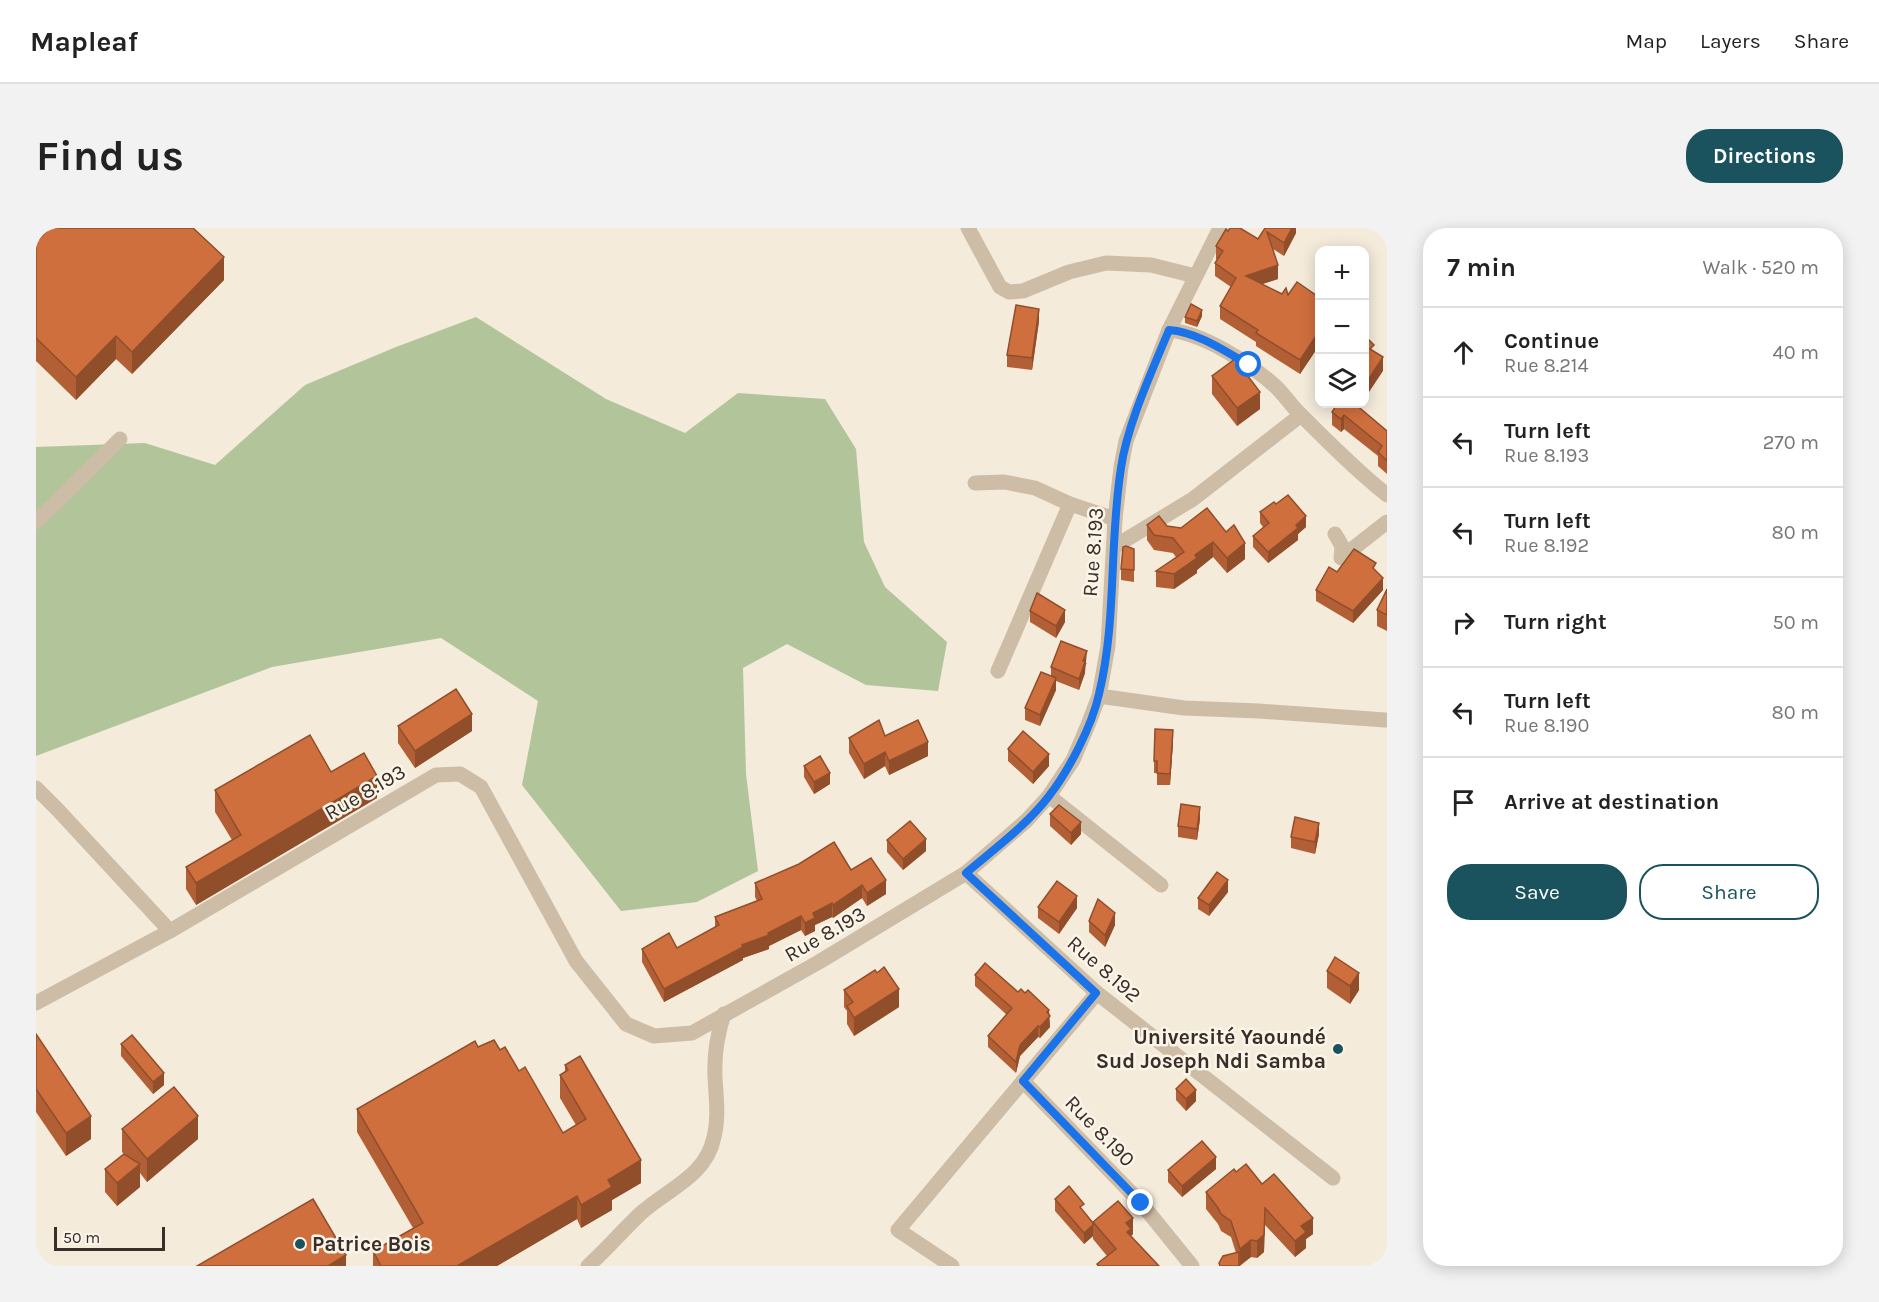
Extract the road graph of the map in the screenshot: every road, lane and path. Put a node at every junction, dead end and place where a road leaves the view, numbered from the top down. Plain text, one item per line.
1 (968, 228) edge
2 (1220, 228) edge
3 (1195, 276) junction
4 (1169, 330) junction
5 (1301, 415) junction
6 (120, 439) dead end
7 (975, 483) dead end
8 (1387, 495) edge
9 (1070, 504) junction
10 (1115, 519) junction
11 (36, 522) edge
12 (1387, 522) edge
13 (1335, 534) dead end
14 (1114, 546) junction
15 (998, 671) dead end
16 (1099, 696) junction
17 (1385, 720) dead end
18 (36, 789) edge
19 (1049, 796) junction
20 (966, 873) junction
21 (1161, 885) dead end
22 (170, 931) junction
23 (1096, 993) junction
24 (36, 1003) edge
25 (724, 1014) junction
26 (1023, 1081) junction
27 (1333, 1178) dead end
28 (588, 1266) edge
29 (952, 1266) edge
30 (1192, 1266) edge

1 - 3 street
2 - 3 street, Rue 8.193
3 - 4 street, Rue 8.193
4 - 5 street
4 - 10 street, Rue 8.193
5 - 8 street
5 - 14 street
6 - 11 street
7 - 9 street
9 - 10 street
9 - 15 street
10 - 14 street, Rue 8.193
12 - 13 street
14 - 16 street, Rue 8.193
16 - 17 street
16 - 19 street, Rue 8.193
18 - 22 street
19 - 20 street, Rue 8.193
19 - 21 street
20 - 23 street, Rue 8.192
20 - 25 street, Rue 8.193
22 - 24 street, Rue 8.193
22 - 25 street, Rue 8.193
23 - 26 street
23 - 27 street, Rue 8.192
25 - 28 street
26 - 29 street
26 - 30 street, Rue 8.190

